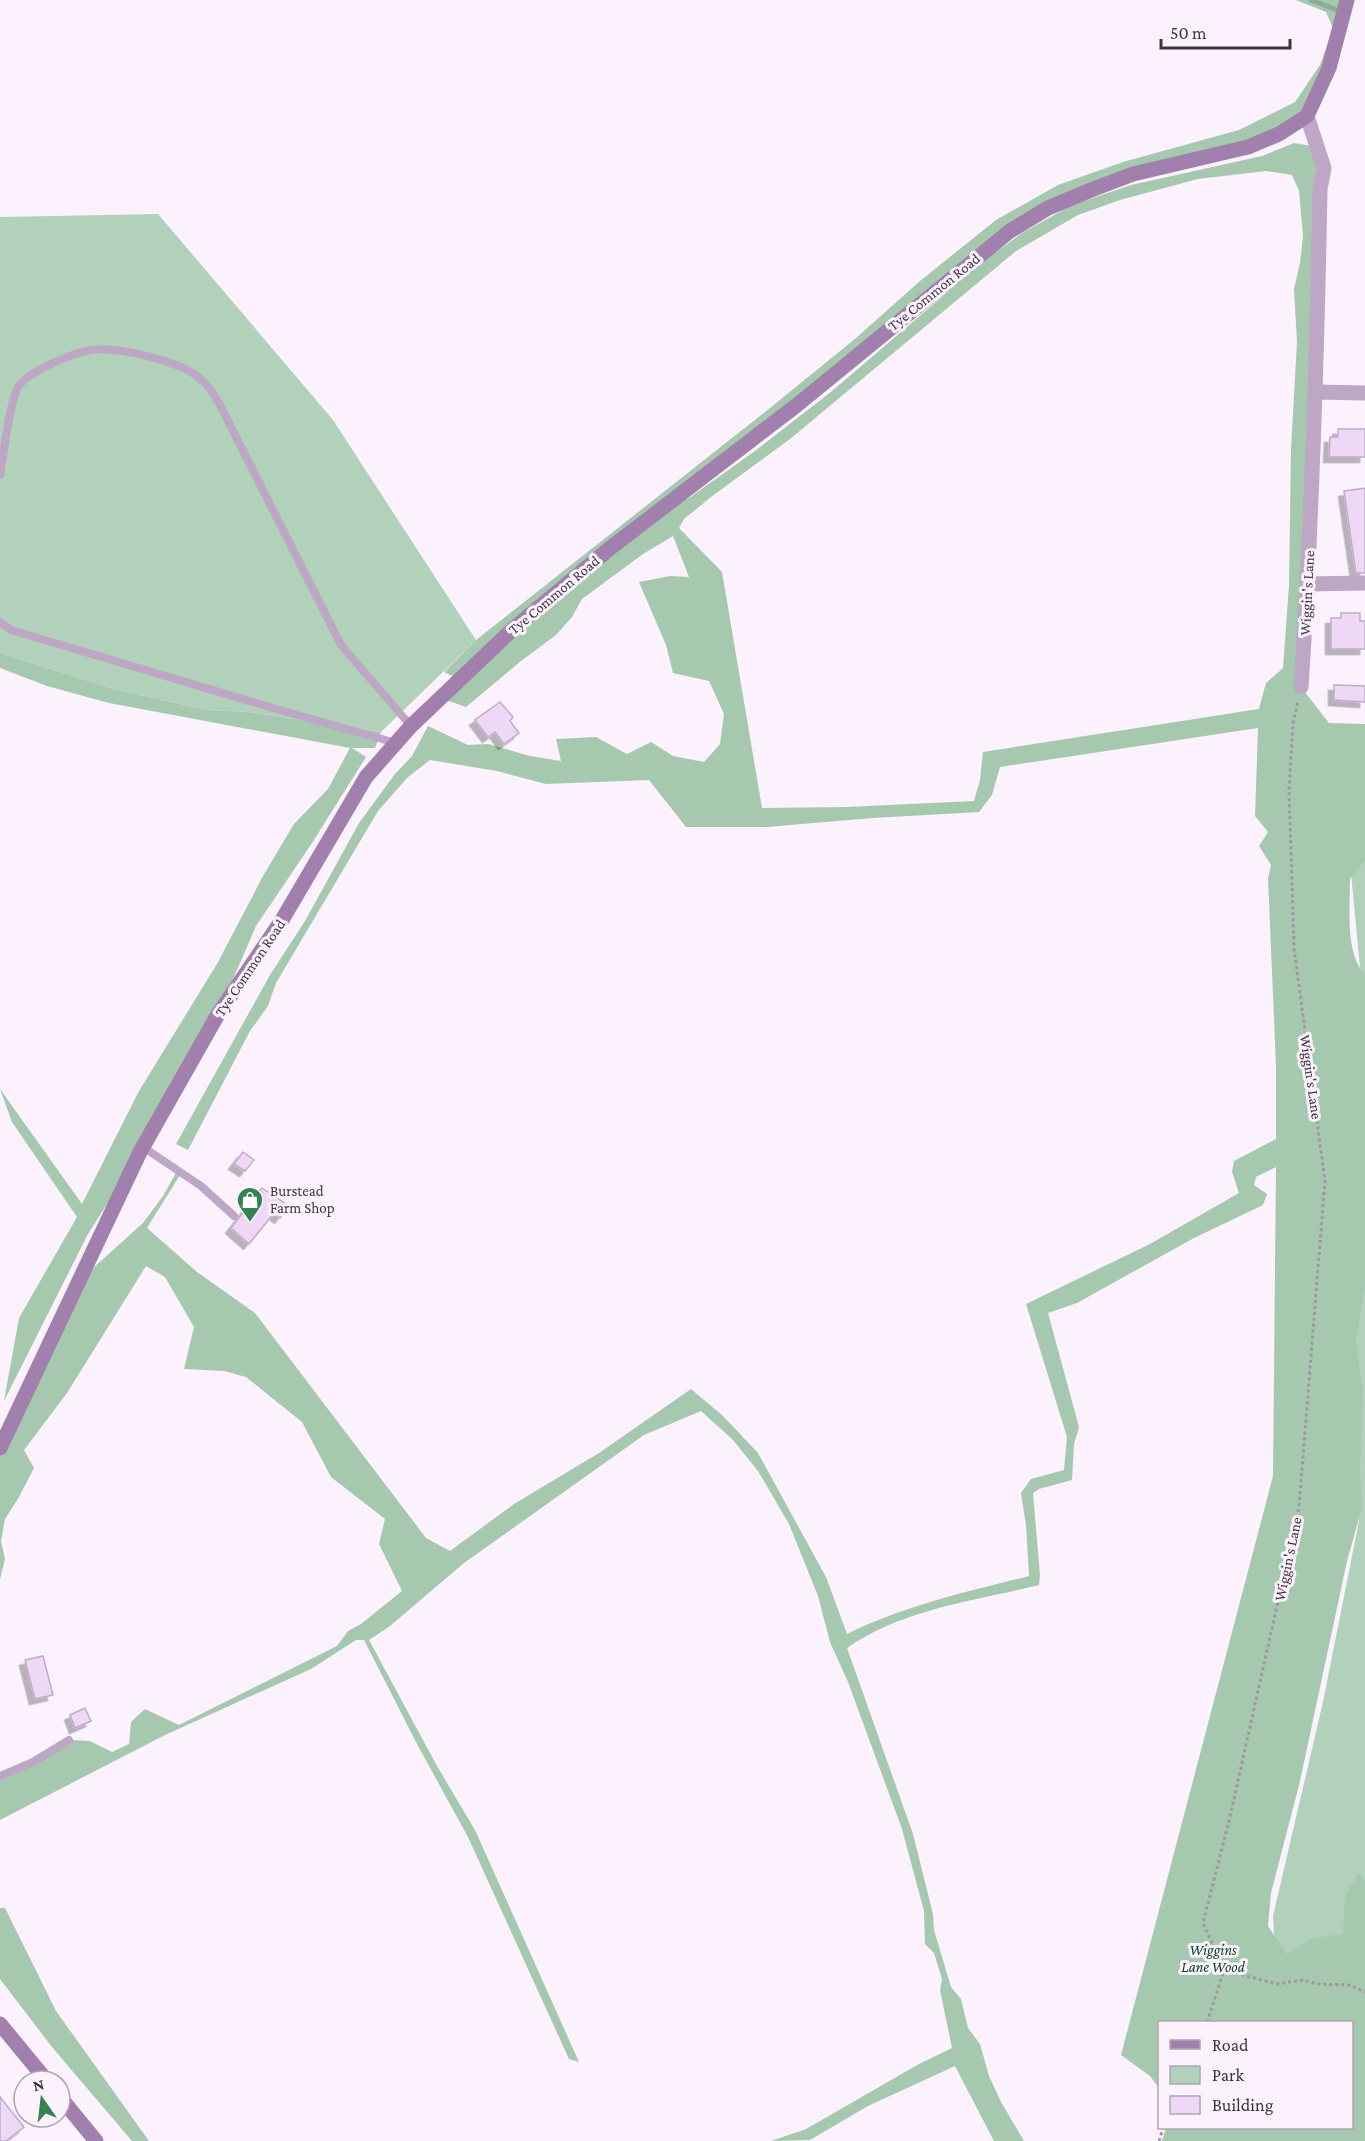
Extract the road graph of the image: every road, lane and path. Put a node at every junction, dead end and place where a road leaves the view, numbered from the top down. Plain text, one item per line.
1 (1347, 0) edge
2 (1307, 116) junction
3 (1316, 392) junction
4 (1365, 393) edge
5 (0, 475) edge
6 (1365, 583) edge
7 (1308, 584) junction
8 (0, 622) edge
9 (1301, 687) joint
10 (411, 726) junction
11 (396, 743) junction
12 (143, 1147) junction
13 (234, 1216) dead end
14 (5, 1427) edge
15 (0, 1448) edge
16 (69, 1740) dead end
17 (0, 1776) edge
18 (1224, 1970) junction
19 (1365, 1992) edge
20 (1207, 2021) edge
21 (0, 2024) edge
22 (37, 2069) edge
23 (72, 2112) edge
24 (96, 2141) edge

1 - 2 street
2 - 3 street, Wiggin's Lane
2 - 10 street, Tye Common Road
3 - 4 street
3 - 7 street, Wiggin's Lane
5 - 10 lane
6 - 7 street
7 - 9 street, Wiggin's Lane
8 - 11 lane
9 - 18 path, Wiggin's Lane
10 - 11 street, Tye Common Road
11 - 12 street, Tye Common Road
12 - 13 lane
12 - 14 street, Tye Common Road
14 - 15 street, Tye Common Road
16 - 17 lane
18 - 19 path
18 - 20 path
21 - 22 street
23 - 24 street

